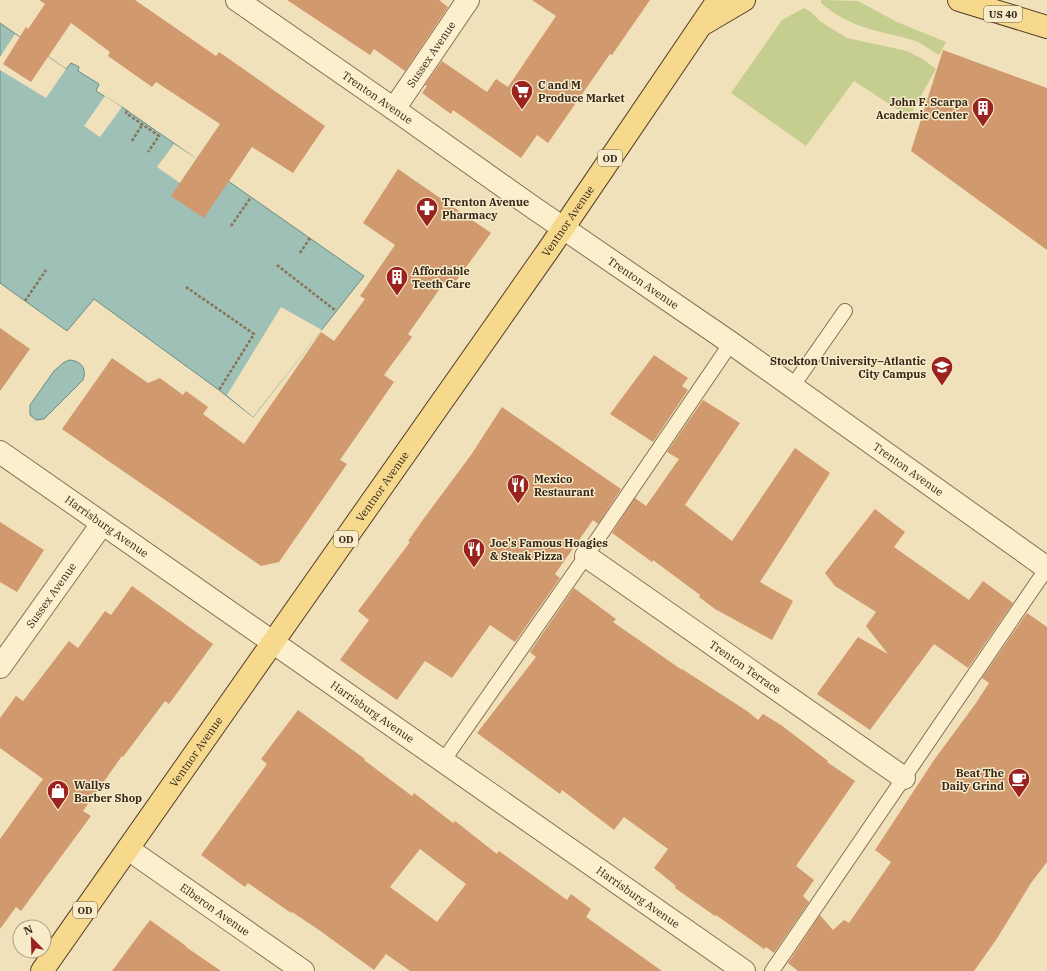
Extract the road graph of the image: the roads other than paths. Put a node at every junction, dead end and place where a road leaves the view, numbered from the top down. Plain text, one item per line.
1 (237, 0) edge
2 (468, 0) edge
3 (718, 0) edge
4 (744, 0) edge
5 (959, 0) edge
6 (701, 26) junction
7 (1047, 27) edge
8 (394, 109) junction
9 (563, 228) junction
10 (845, 311) dead end
11 (731, 343) junction
12 (792, 387) junction
13 (0, 452) edge
14 (102, 524) junction
15 (586, 556) junction
16 (1047, 568) edge
17 (273, 644) junction
18 (0, 667) edge
19 (443, 761) junction
20 (904, 778) junction
21 (128, 849) junction
22 (42, 971) edge
23 (302, 971) edge
24 (744, 971) edge
25 (772, 971) edge

1 - 8 street, Trenton Avenue
2 - 8 street, Sussex Avenue
3 - 6 main road, Ventnor Avenue / OD
4 - 6 main road
5 - 7 main road, US 40
6 - 9 main road, Ventnor Avenue / OD
8 - 9 street, Trenton Avenue
9 - 11 street, Trenton Avenue
9 - 17 main road, Ventnor Avenue / OD
10 - 12 lane
11 - 12 street, Trenton Avenue
11 - 15 lane
12 - 16 street, Trenton Avenue
13 - 14 street, Harrisburg Avenue
14 - 17 street, Harrisburg Avenue
14 - 18 street, Sussex Avenue
15 - 19 lane
15 - 20 street, Trenton Terrace
16 - 20 lane
17 - 19 street, Harrisburg Avenue
17 - 21 main road, Ventnor Avenue / OD
19 - 24 street, Harrisburg Avenue
20 - 25 lane
21 - 22 main road, Ventnor Avenue / OD
21 - 23 street, Elberon Avenue

